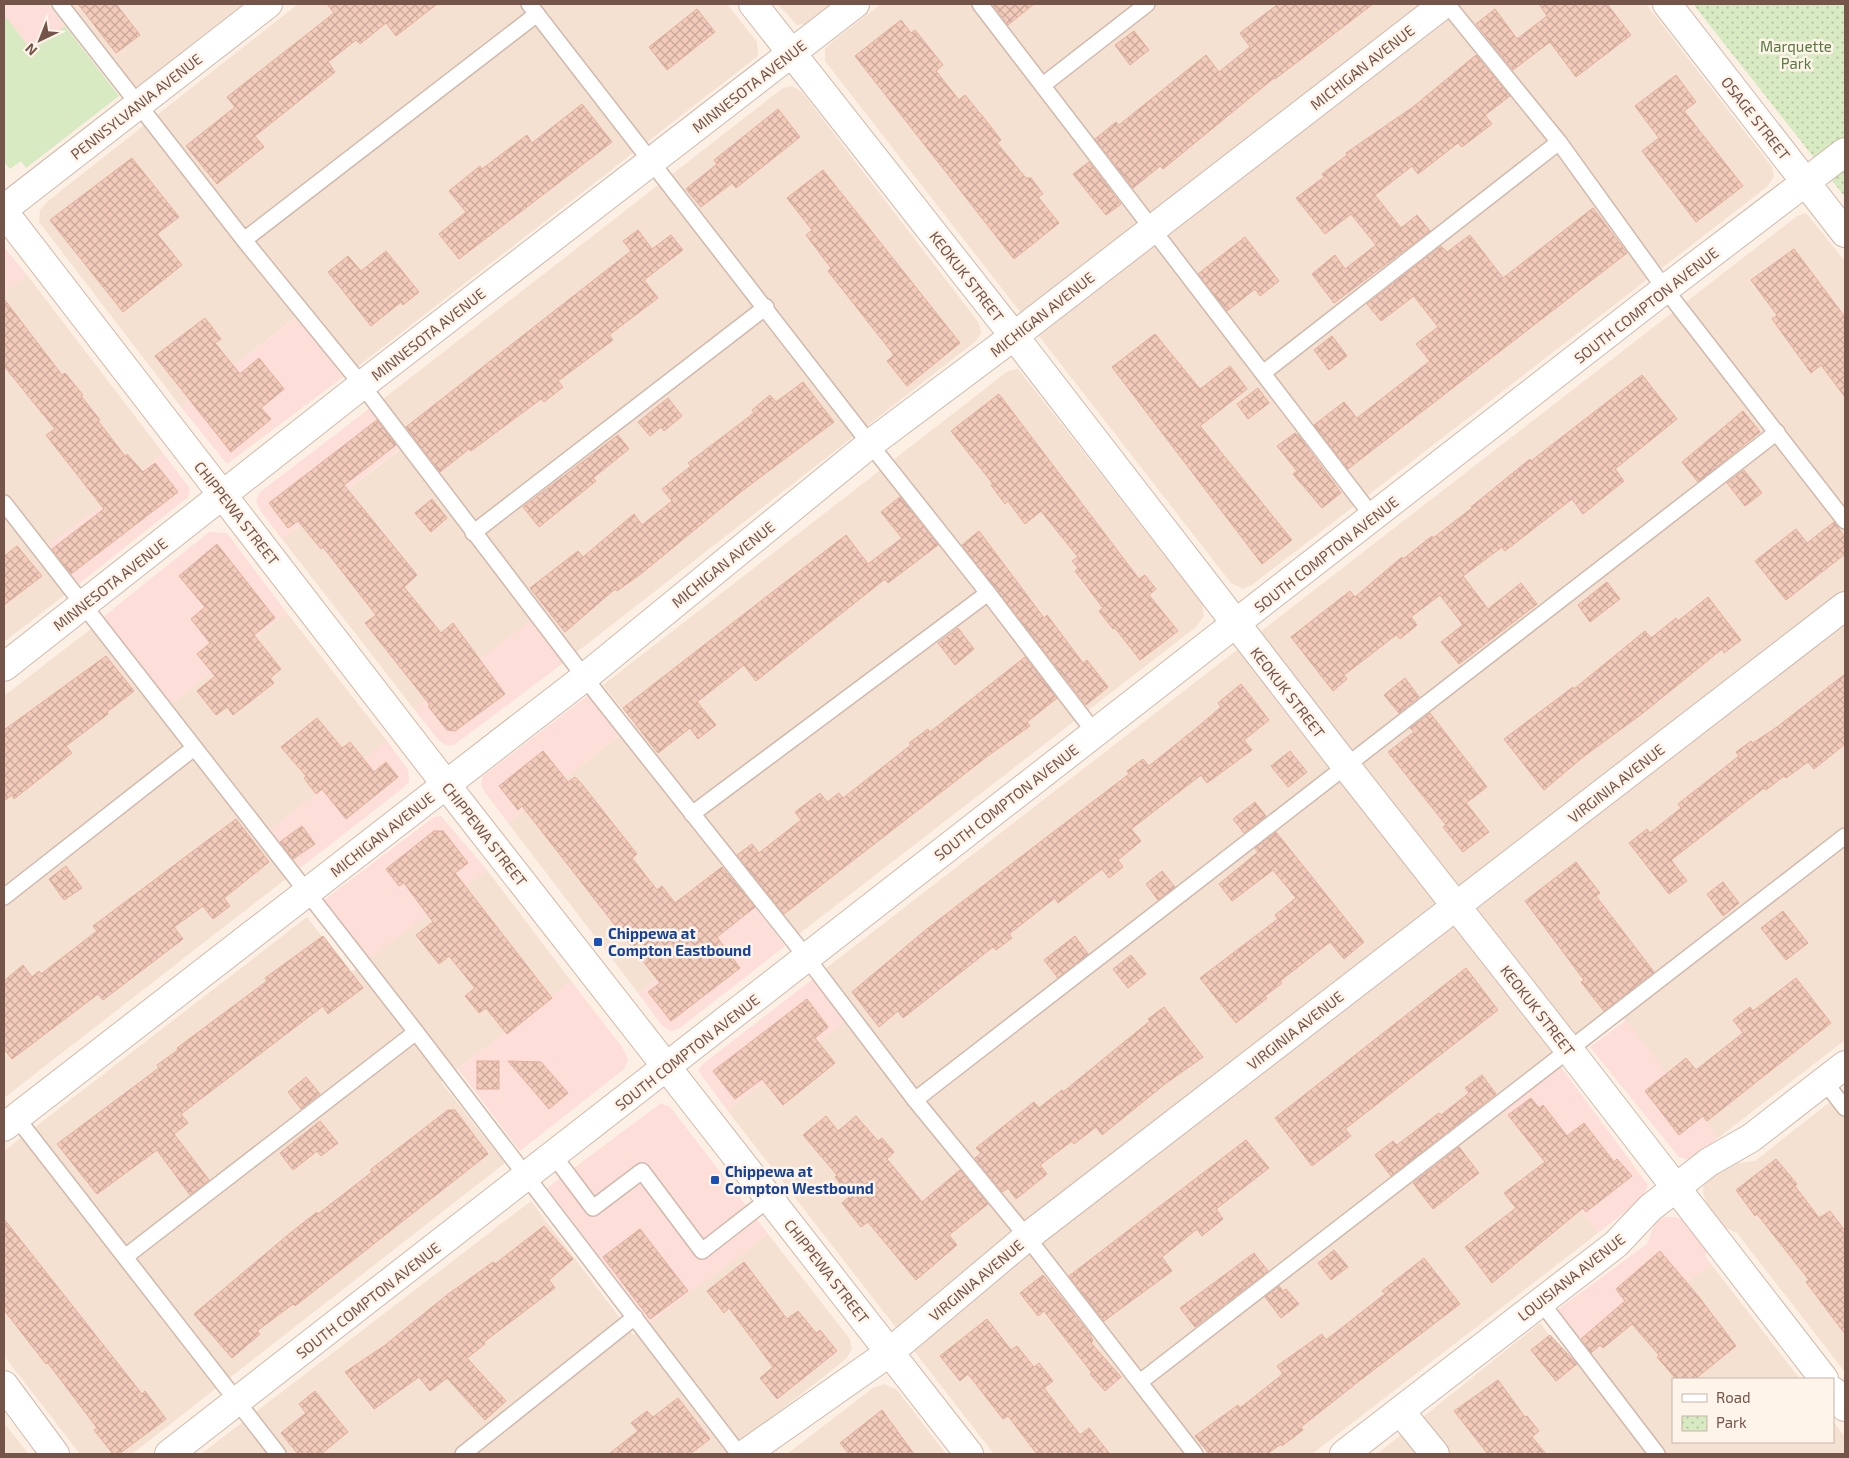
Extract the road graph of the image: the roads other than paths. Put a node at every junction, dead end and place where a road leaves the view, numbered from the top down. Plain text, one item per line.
1 (60, 4) edge
2 (268, 4) edge
3 (753, 4) edge
4 (855, 4) edge
5 (980, 4) edge
6 (1147, 4) edge
7 (1446, 4) edge
8 (1667, 4) edge
9 (533, 9) edge
10 (793, 53) junction
11 (1043, 85) junction
12 (138, 105) junction
13 (1559, 142) junction
14 (1845, 152) edge
15 (652, 161) junction
16 (1806, 183) junction
17 (4, 210) edge
18 (1151, 230) junction
19 (1845, 233) edge
20 (244, 240) junction
21 (1666, 289) junction
22 (766, 307) junction
23 (1014, 336) junction
24 (1263, 373) junction
25 (362, 385) junction
26 (1777, 432) junction
27 (870, 444) junction
28 (223, 494) junction
29 (4, 503) edge
30 (1373, 517) junction
31 (1845, 521) edge
32 (473, 533) junction
33 (988, 593) junction
34 (83, 606) junction
35 (1845, 606) edge
36 (1236, 625) junction
37 (4, 667) edge
38 (585, 677) junction
39 (1095, 733) junction
40 (194, 748) junction
41 (1346, 766) junction
42 (446, 784) junction
43 (692, 814) junction
44 (1845, 836) edge
45 (307, 892) junction
46 (4, 897) edge
47 (1456, 906) junction
48 (807, 958) junction
49 (416, 1032) junction
50 (1570, 1050) junction
51 (1845, 1065) edge
52 (668, 1068) junction
53 (1824, 1081) junction
54 (915, 1100) junction
55 (1845, 1108) edge
56 (10, 1122) edge
57 (554, 1156) junction
58 (527, 1177) junction
59 (1676, 1188) junction
60 (770, 1198) junction
61 (1027, 1237) junction
62 (125, 1257) junction
63 (1541, 1302) junction
64 (635, 1317) junction
65 (890, 1352) junction
66 (1823, 1378) edge
67 (1140, 1382) junction
68 (4, 1386) edge
69 (1834, 1392) edge
70 (237, 1401) junction
71 (1845, 1407) edge
72 (1400, 1411) junction
73 (55, 1454) edge
74 (169, 1454) edge
75 (278, 1454) edge
76 (463, 1454) edge
77 (739, 1454) edge
78 (745, 1454) edge
79 (969, 1454) edge
80 (1195, 1454) edge
81 (1344, 1454) edge
82 (1435, 1454) edge
83 (1657, 1454) edge

1 - 12 lane
2 - 12 street, PENNSYLVANIA AVENUE
3 - 10 street, KEOKUK STREET
4 - 10 street, MINNESOTA AVENUE
5 - 11 lane
6 - 11 lane
7 - 13 lane
7 - 18 street, MICHIGAN AVENUE
8 - 16 street, OSAGE STREET
9 - 15 lane
9 - 20 lane
10 - 15 street, MINNESOTA AVENUE
10 - 23 street, KEOKUK STREET
11 - 18 lane
12 - 17 street, PENNSYLVANIA AVENUE
12 - 20 lane
13 - 21 lane
13 - 24 lane
14 - 16 street, SOUTH COMPTON AVENUE
15 - 22 lane
15 - 25 street, MINNESOTA AVENUE
16 - 19 street, OSAGE STREET
16 - 21 street, SOUTH COMPTON AVENUE
17 - 28 street, CHIPPEWA STREET
18 - 23 street, MICHIGAN AVENUE
18 - 24 lane
20 - 25 lane
21 - 26 lane
21 - 30 street, SOUTH COMPTON AVENUE
22 - 27 lane
22 - 32 lane
23 - 27 street, MICHIGAN AVENUE
23 - 36 street, KEOKUK STREET
24 - 30 lane
25 - 28 street, MINNESOTA AVENUE
25 - 32 lane
26 - 31 lane
26 - 41 lane
27 - 33 lane
27 - 38 street, MICHIGAN AVENUE
28 - 34 street, MINNESOTA AVENUE
28 - 42 street, CHIPPEWA STREET
29 - 34 lane
30 - 36 street, SOUTH COMPTON AVENUE
32 - 38 lane
33 - 39 lane
33 - 43 lane
34 - 37 street, MINNESOTA AVENUE
34 - 40 lane
35 - 47 street, VIRGINIA AVENUE
36 - 39 street, SOUTH COMPTON AVENUE
36 - 41 street, KEOKUK STREET
38 - 42 street, MICHIGAN AVENUE
38 - 43 lane
39 - 48 street, SOUTH COMPTON AVENUE
40 - 45 lane
40 - 46 lane
41 - 47 street, KEOKUK STREET
41 - 54 lane
42 - 45 street, MICHIGAN AVENUE
42 - 52 street, CHIPPEWA STREET
43 - 48 lane
44 - 50 lane
45 - 49 lane
45 - 56 street, MICHIGAN AVENUE
47 - 50 street, KEOKUK STREET
47 - 61 street, VIRGINIA AVENUE
48 - 52 street, SOUTH COMPTON AVENUE
48 - 54 lane
49 - 58 lane
49 - 62 lane
50 - 59 street, KEOKUK STREET
50 - 67 lane
51 - 53 street, LOUISIANA AVENUE
52 - 57 street, SOUTH COMPTON AVENUE
52 - 60 street, CHIPPEWA STREET
53 - 55 lane
53 - 59 street, LOUISIANA AVENUE
54 - 61 lane
56 - 62 lane
57 - 58 street, SOUTH COMPTON AVENUE
57 - 60 lane
58 - 64 lane
58 - 70 street, SOUTH COMPTON AVENUE
59 - 63 street, LOUISIANA AVENUE
59 - 66 street, KEOKUK STREET
60 - 65 street, CHIPPEWA STREET
61 - 65 street, VIRGINIA AVENUE
61 - 67 lane
62 - 70 lane
63 - 72 street, LOUISIANA AVENUE
63 - 83 lane
64 - 76 lane
64 - 77 lane
65 - 78 street, VIRGINIA AVENUE
65 - 79 street, CHIPPEWA STREET
67 - 80 lane
68 - 73 street
69 - 71 street
70 - 74 street, SOUTH COMPTON AVENUE
70 - 75 lane
72 - 81 street, LOUISIANA AVENUE
72 - 82 street

